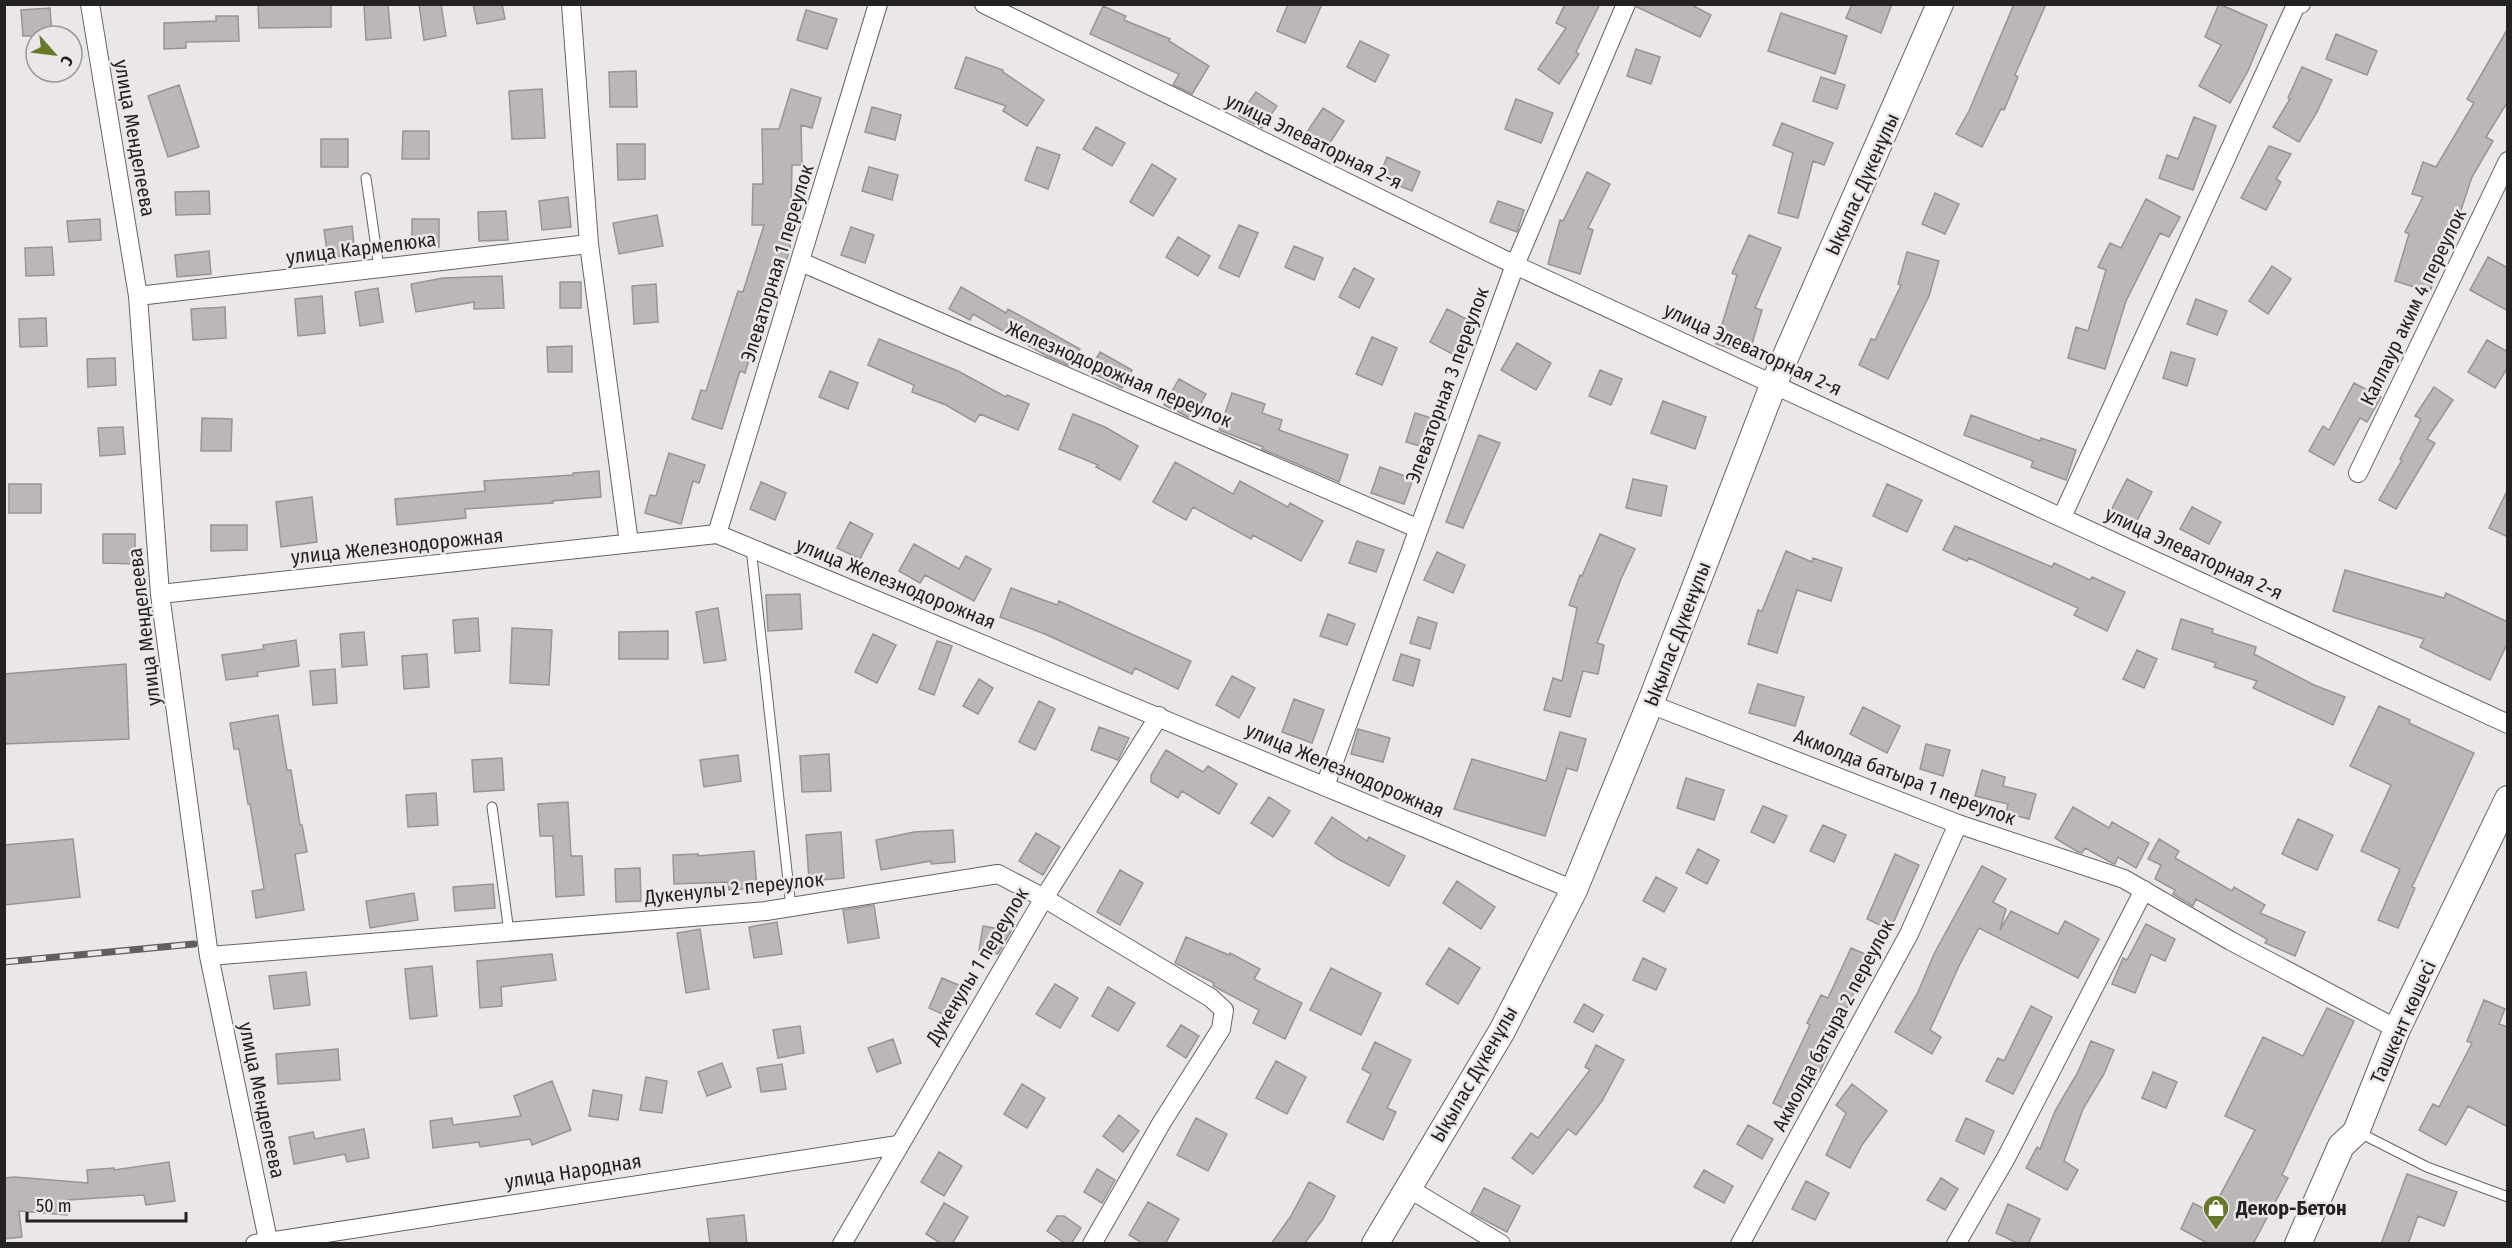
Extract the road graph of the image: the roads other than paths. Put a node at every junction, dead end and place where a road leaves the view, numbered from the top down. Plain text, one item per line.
1 (90, 4) edge
2 (571, 4) edge
3 (878, 4) edge
4 (984, 4) edge
5 (1626, 4) edge
6 (1940, 4) edge
7 (2299, 5) edge
8 (2508, 161) edge
9 (366, 178) dead end
10 (589, 244) junction
11 (801, 262) junction
12 (1515, 265) junction
13 (379, 268) junction
14 (138, 296) junction
15 (1774, 383) junction
16 (2358, 473) dead end
17 (2062, 517) junction
18 (1419, 528) junction
19 (717, 534) junction
20 (629, 543) junction
21 (751, 548) junction
22 (160, 594) junction
23 (1650, 704) junction
24 (1159, 716) junction
25 (2508, 724) edge
26 (1325, 786) junction
27 (2508, 799) edge
28 (492, 807) dead end
29 (1958, 824) junction
30 (1574, 890) junction
31 (2144, 890) junction
32 (1044, 898) junction
33 (791, 907) junction
34 (509, 932) junction
35 (209, 956) junction
36 (2397, 1029) junction
37 (2356, 1131) junction
38 (898, 1144) junction
39 (1408, 1188) junction
40 (2508, 1197) edge
41 (261, 1242) edge
42 (842, 1244) edge
43 (1092, 1244) edge
44 (1375, 1244) edge
45 (1501, 1244) edge
46 (1740, 1244) edge
47 (1956, 1244) edge
48 (2298, 1244) edge

1 - 14 street, улица Менделеева
2 - 10 street
3 - 11 street, Элеваторная 1 переулок
4 - 12 street, улица Элеваторная 2-я
5 - 12 street, Элеваторная 3 переулок
6 - 15 street, Ықылас Дүкенұлы
7 - 17 street
8 - 16 street, Каллаур аким 4 переулок
9 - 13 lane
10 - 13 street, улица Кармелюка
10 - 20 street
11 - 18 street, Железнодорожная переулок
11 - 19 street, Элеваторная 1 переулок
12 - 15 street, улица Элеваторная 2-я
12 - 18 street, Элеваторная 3 переулок
13 - 14 street, улица Кармелюка
14 - 22 street, улица Менделеева
15 - 17 street, улица Элеваторная 2-я
15 - 23 street, Ықылас Дүкенұлы
17 - 25 street, улица Элеваторная 2-я
18 - 26 street, Элеваторная 3 переулок
19 - 20 street, улица Железнодорожная
19 - 21 street, улица Железнодорожная
20 - 22 street, улица Железнодорожная
21 - 24 street, улица Железнодорожная
21 - 33 lane
22 - 35 street, улица Менделеева
23 - 29 street, Акмолда батыра 1 переулок
23 - 30 street, Ықылас Дүкенұлы
24 - 26 street, улица Железнодорожная
24 - 32 street, Дукенулы 1 переулок
26 - 30 street, улица Железнодорожная
27 - 36 street, Ташкент көшесі
28 - 34 lane
29 - 31 street, Акмолда батыра 1 переулок
29 - 46 street, Акмолда батыра 2 переулок
30 - 39 street, Ықылас Дүкенұлы
31 - 36 street, Акмолда батыра 1 переулок
31 - 47 street
32 - 33 street, Дукенулы 2 переулок
32 - 38 street, Дукенулы 1 переулок
32 - 43 street, Дукенулы 2 переулок
33 - 34 street, Дукенулы 2 переулок
34 - 35 street, Дукенулы 2 переулок
35 - 41 street, улица Менделеева
36 - 37 street, Ташкент көшесі
37 - 40 lane
37 - 48 street, Ташкент көшесі
38 - 41 street, улица Народная
38 - 42 street, Дукенулы 1 переулок
39 - 44 street, Ықылас Дүкенұлы
39 - 45 street

